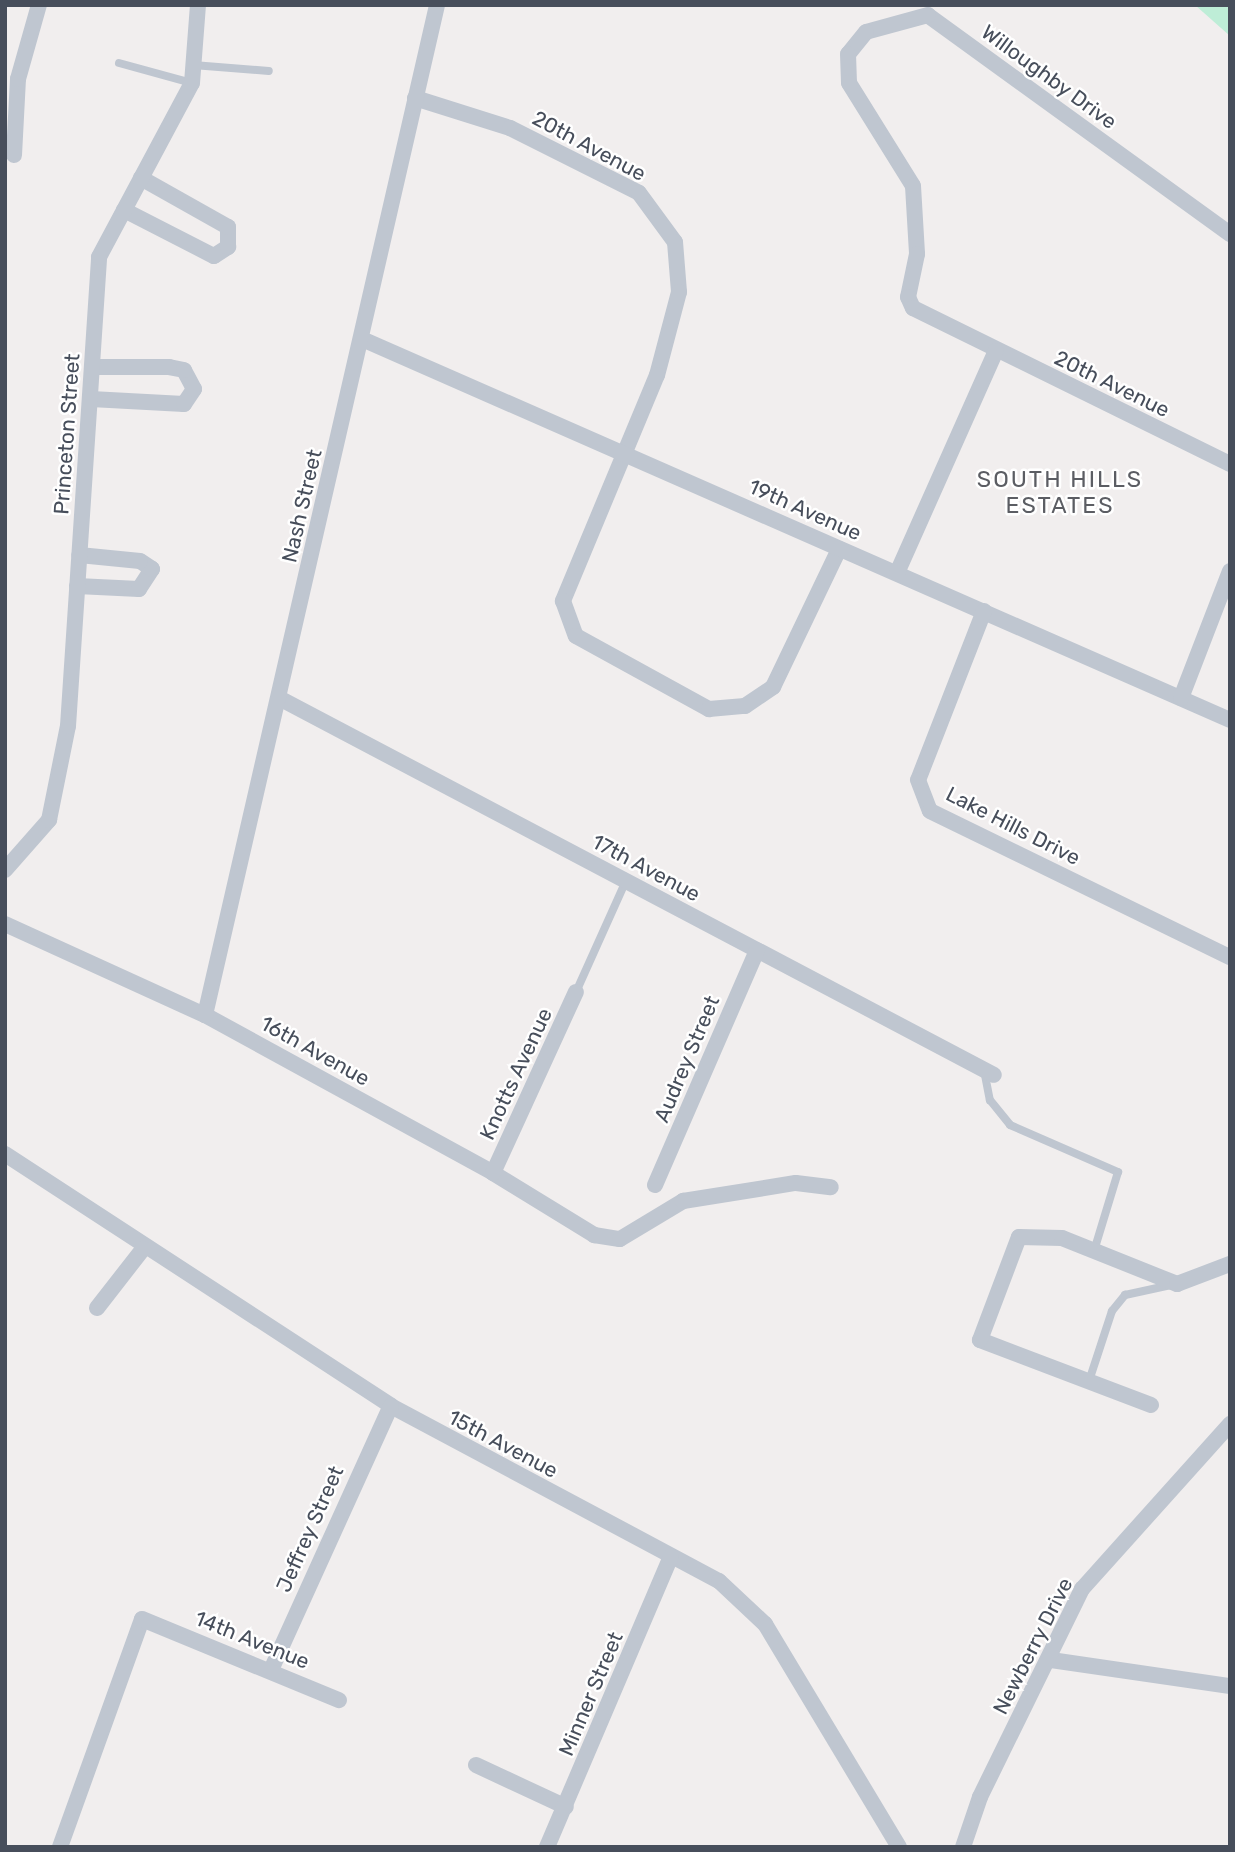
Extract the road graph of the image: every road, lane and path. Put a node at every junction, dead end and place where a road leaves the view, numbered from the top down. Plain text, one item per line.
1 (39, 5) edge
2 (198, 5) edge
3 (437, 5) edge
4 (118, 62) dead end
5 (193, 65) junction
6 (269, 71) dead end
7 (192, 83) junction
8 (415, 98) junction
9 (14, 155) dead end
10 (141, 178) junction
11 (124, 209) junction
12 (1230, 234) edge
13 (908, 296) joint
14 (362, 339) junction
15 (996, 351) junction
16 (93, 367) junction
17 (91, 399) junction
18 (622, 452) junction
19 (1230, 464) edge
20 (839, 549) junction
21 (79, 555) junction
22 (1230, 572) edge
23 (897, 573) junction
24 (77, 586) junction
25 (984, 611) junction
26 (279, 698) junction
27 (1181, 698) junction
28 (1230, 720) edge
29 (5, 870) edge
30 (626, 881) junction
31 (5, 924) edge
32 (757, 950) junction
33 (1230, 957) edge
34 (576, 992) joint
35 (205, 1015) junction
36 (989, 1072) joint
37 (5, 1154) edge
38 (494, 1173) junction
39 (655, 1185) dead end
40 (831, 1188) dead end
41 (143, 1249) junction
42 (1094, 1251) junction
43 (1230, 1264) edge
44 (1177, 1284) junction
45 (97, 1308) dead end
46 (1088, 1384) junction
47 (1151, 1405) dead end
48 (391, 1406) junction
49 (1230, 1424) edge
50 (671, 1556) junction
51 (1051, 1660) junction
52 (271, 1670) junction
53 (1230, 1686) edge
54 (339, 1699) dead end
55 (476, 1765) dead end
56 (566, 1807) junction
57 (60, 1847) edge
58 (547, 1847) edge
59 (899, 1847) edge
60 (963, 1847) edge

1 - 9 street
2 - 5 street, Princeton Street
3 - 8 street, Nash Street
4 - 7 lane
5 - 6 lane
5 - 7 street, Princeton Street
7 - 10 street, Princeton Street
8 - 14 street, Nash Street
8 - 18 street, 20th Avenue
10 - 11 street, Princeton Street
10 - 11 street
11 - 16 street, Princeton Street
12 - 13 street, Willoughby Drive
13 - 15 street, 20th Avenue
14 - 18 street, 19th Avenue
14 - 26 street, Nash Street
15 - 19 street, 20th Avenue
15 - 23 street
16 - 17 street, Princeton Street
16 - 17 street
17 - 21 street, Princeton Street
18 - 20 street, 19th Avenue
18 - 20 street, 20th Avenue
20 - 23 street, 19th Avenue
21 - 24 street, Princeton Street
21 - 24 street
22 - 27 street
23 - 25 street, 19th Avenue
24 - 29 street, Princeton Street
25 - 27 street, 19th Avenue
25 - 33 street, Lake Hills Drive
26 - 30 street, 17th Avenue
26 - 35 street, Nash Street
27 - 28 street, 19th Avenue
30 - 32 street, 17th Avenue
30 - 34 lane
31 - 35 street, 16th Avenue
32 - 36 street, 17th Avenue
32 - 39 street, Audrey Street
34 - 38 street, Knotts Avenue
35 - 38 street, 16th Avenue
36 - 42 lane
37 - 41 street, 15th Avenue
38 - 40 street, 16th Avenue
41 - 45 street
41 - 48 street, 15th Avenue
42 - 44 street
42 - 46 street
43 - 44 street
44 - 46 lane
46 - 47 street
48 - 50 street, 15th Avenue
48 - 52 street, Jeffrey Street
49 - 51 street, Newberry Drive
50 - 56 street, Minner Street
50 - 59 street, 15th Avenue
51 - 53 street
51 - 60 street, Newberry Drive
52 - 54 street, 14th Avenue
52 - 57 street, 14th Avenue
55 - 56 street
56 - 58 street, Minner Street

